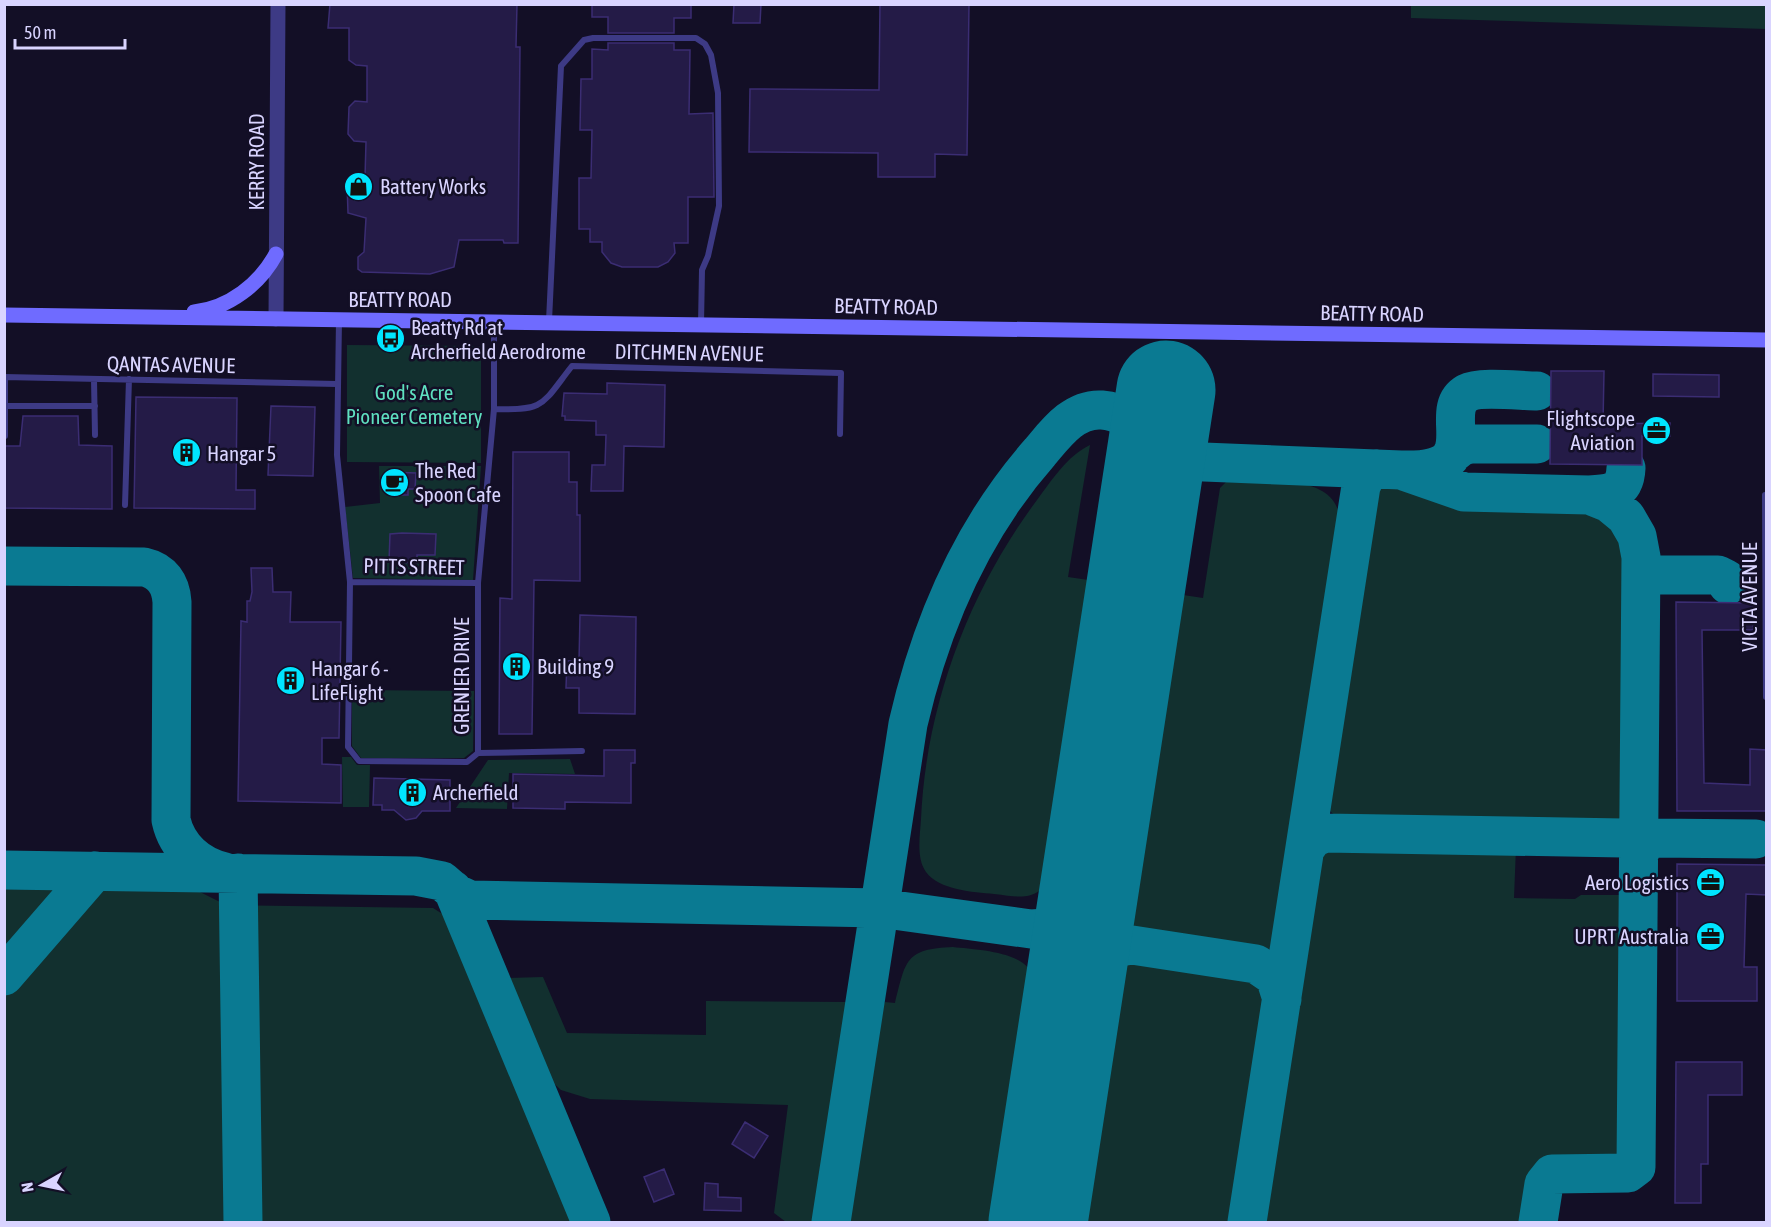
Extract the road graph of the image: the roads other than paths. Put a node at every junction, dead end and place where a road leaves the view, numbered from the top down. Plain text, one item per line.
1 (278, 4) edge
2 (276, 254) junction
3 (4, 315) edge
4 (144, 317) junction
5 (276, 319) junction
6 (339, 319) junction
7 (494, 321) junction
8 (549, 322) junction
9 (701, 324) junction
10 (1767, 340) edge
11 (5, 377) edge
12 (94, 379) junction
13 (129, 379) junction
14 (337, 384) junction
15 (5, 406) edge
16 (95, 406) junction
17 (494, 409) junction
18 (840, 434) dead end
19 (95, 435) dead end
20 (5, 436) edge
21 (1766, 495) edge
22 (124, 505) dead end
23 (350, 582) junction
24 (478, 584) junction
25 (1767, 697) edge
26 (582, 751) dead end
27 (478, 753) junction

1 - 2 street, KERRY ROAD
2 - 4 main road
2 - 5 street, KERRY ROAD
3 - 4 main road, BEATTY ROAD
4 - 5 main road, BEATTY ROAD
5 - 6 main road, BEATTY ROAD
6 - 7 main road, BEATTY ROAD
6 - 14 lane, GRENIER DRIVE
7 - 8 main road, BEATTY ROAD
7 - 17 lane, GRENIER DRIVE
8 - 9 main road, BEATTY ROAD
8 - 9 lane
9 - 10 main road, BEATTY ROAD
11 - 12 lane, QANTAS AVENUE
11 - 15 lane
12 - 13 lane, QANTAS AVENUE
12 - 16 lane
13 - 14 lane, QANTAS AVENUE
13 - 22 lane
14 - 23 lane, GRENIER DRIVE
15 - 16 lane
15 - 20 lane
16 - 19 lane
17 - 18 lane, DITCHMEN AVENUE
17 - 24 lane, GRENIER DRIVE
21 - 25 lane, VICTA AVENUE
23 - 24 lane, PITTS STREET
23 - 27 lane, GRENIER DRIVE
24 - 27 lane, GRENIER DRIVE
26 - 27 lane

